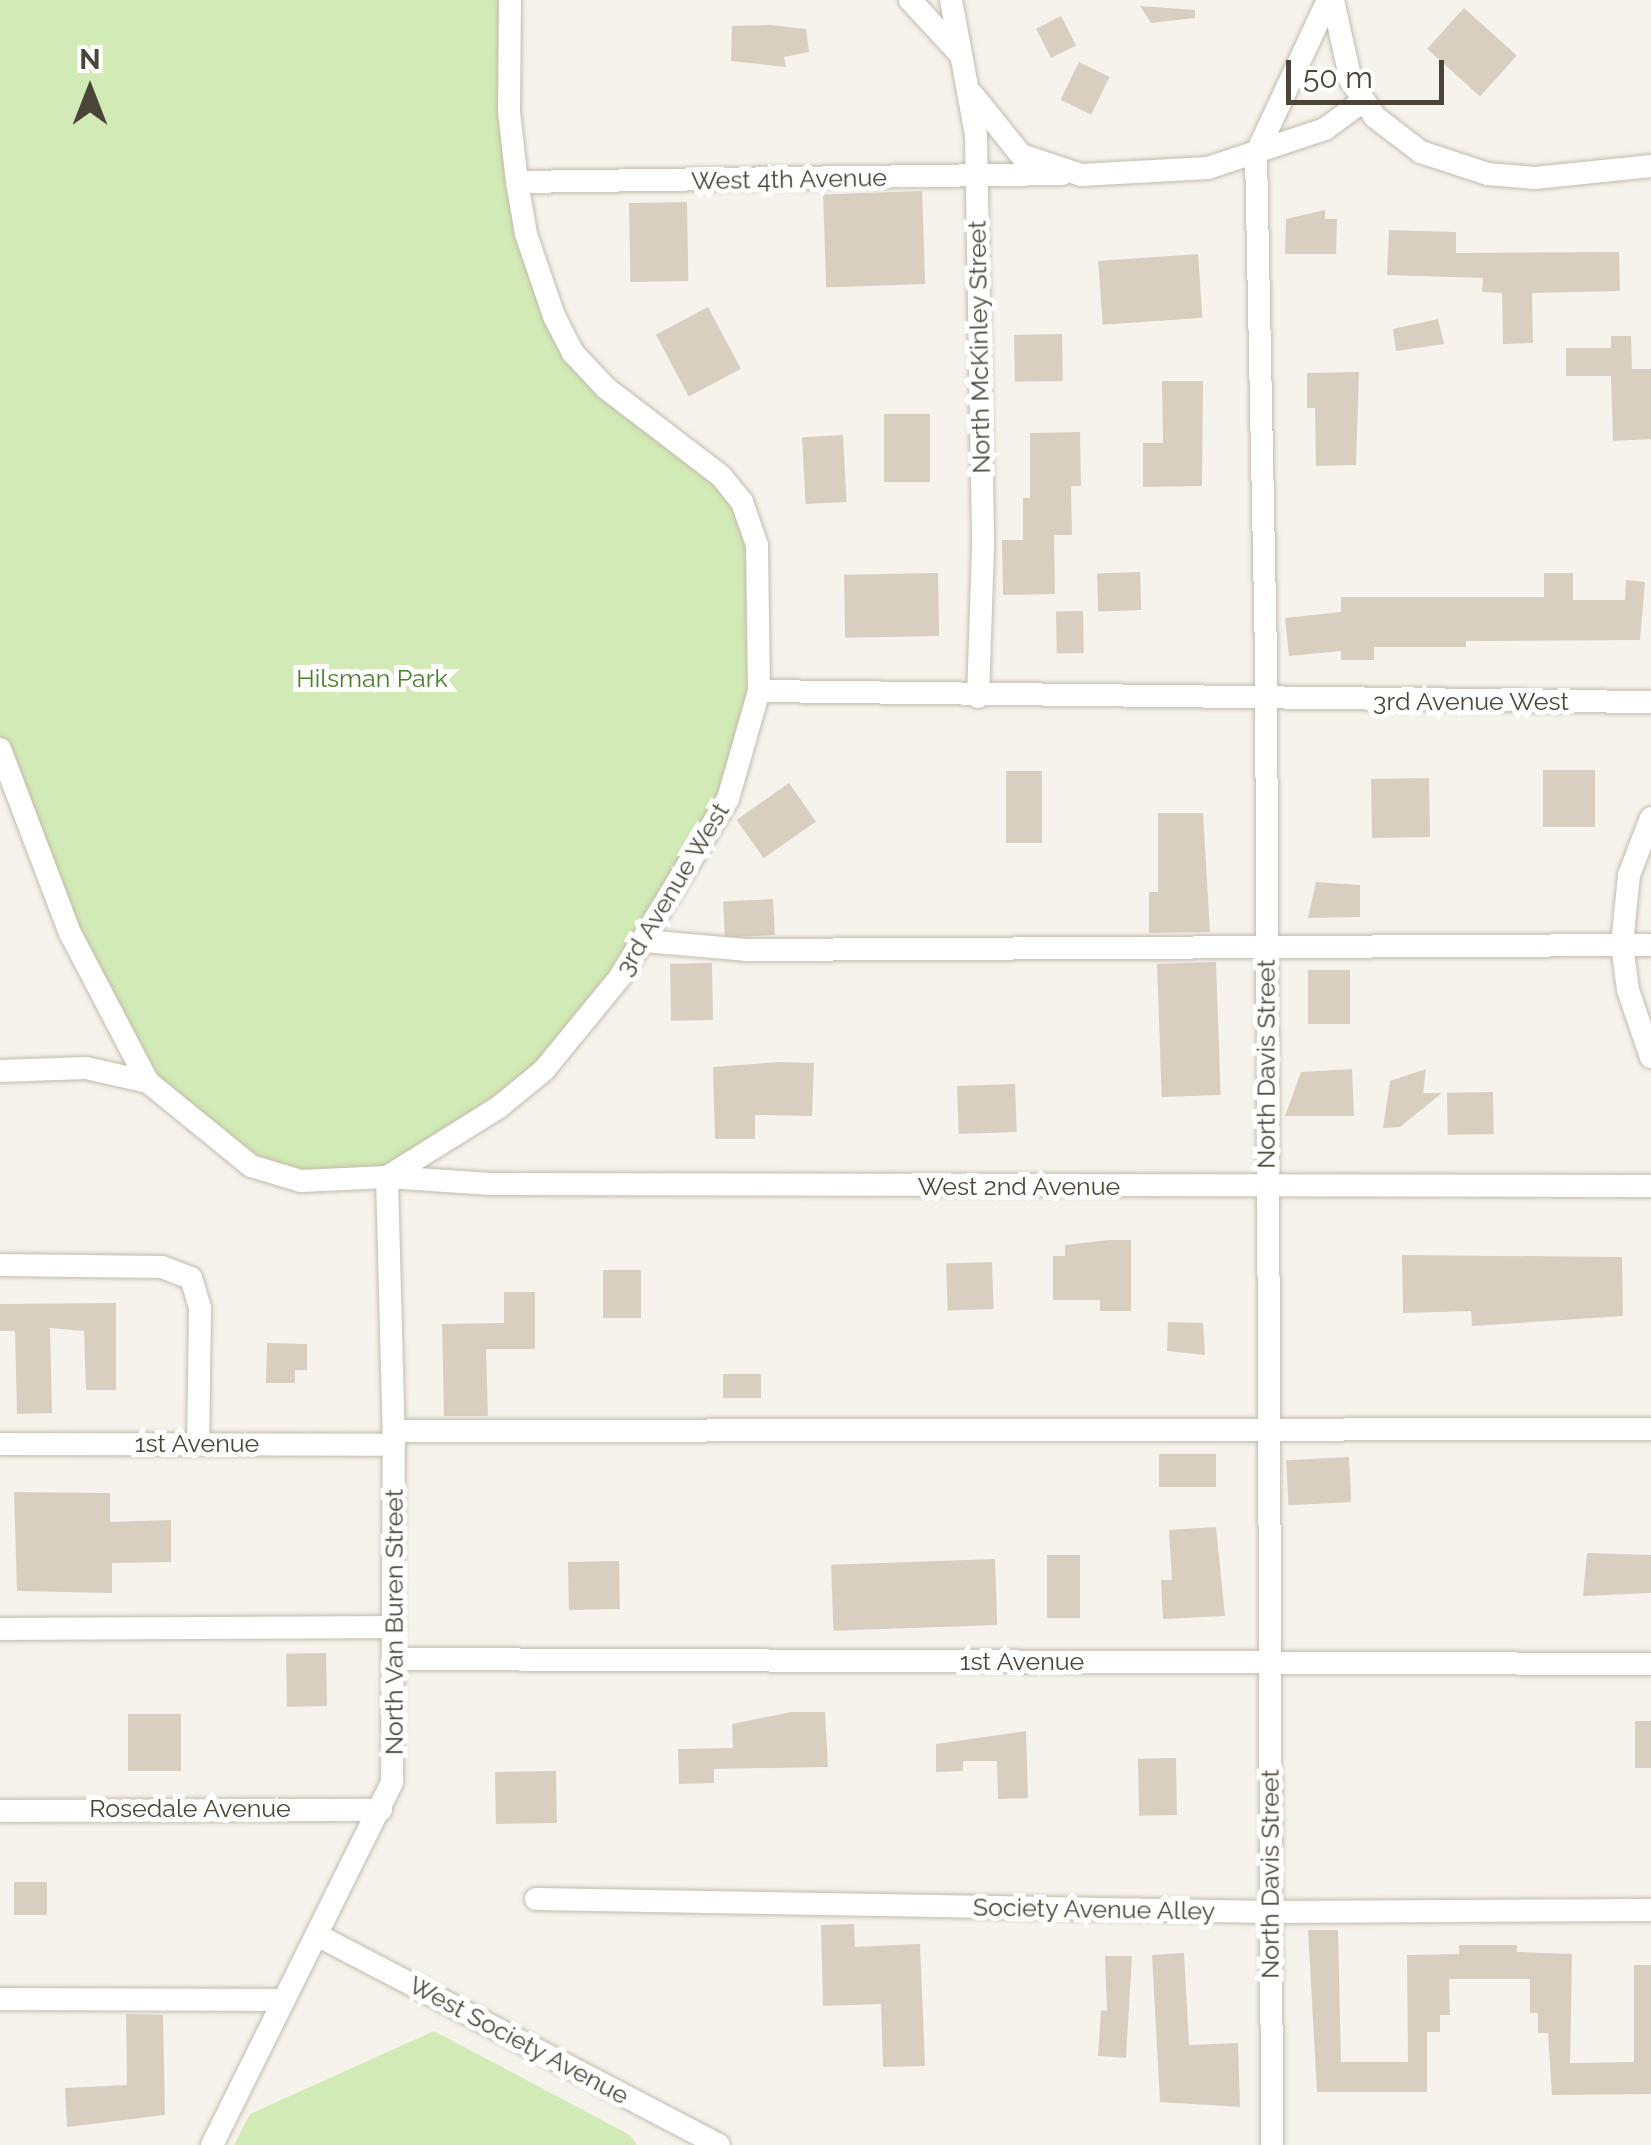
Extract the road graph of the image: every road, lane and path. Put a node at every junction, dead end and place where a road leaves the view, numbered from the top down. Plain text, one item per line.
1 (510, 0) edge
2 (910, 0) edge
3 (951, 0) edge
4 (1331, 0) edge
5 (964, 60) junction
6 (970, 91) junction
7 (1363, 101) junction
8 (1256, 154) junction
9 (1651, 166) edge
10 (1062, 174) junction
11 (976, 178) junction
12 (517, 182) junction
13 (759, 692) junction
14 (978, 697) junction
15 (1265, 701) junction
16 (1651, 702) edge
17 (0, 749) edge
18 (1651, 818) edge
19 (644, 941) junction
20 (1265, 946) junction
21 (1622, 946) junction
22 (1651, 946) edge
23 (1651, 1057) edge
24 (0, 1071) edge
25 (148, 1082) junction
26 (387, 1177) junction
27 (1651, 1186) edge
28 (1266, 1187) junction
29 (0, 1265) edge
30 (1651, 1429) edge
31 (1269, 1431) junction
32 (394, 1438) junction
33 (198, 1443) junction
34 (0, 1444) edge
35 (394, 1627) junction
36 (0, 1630) edge
37 (394, 1658) junction
38 (1269, 1662) junction
39 (1651, 1664) edge
40 (380, 1810) junction
41 (0, 1811) edge
42 (536, 1899) dead end
43 (1651, 1910) edge
44 (1271, 1912) junction
45 (319, 1936) junction
46 (0, 1998) edge
47 (284, 2000) junction
48 (212, 2145) edge
49 (719, 2145) edge
50 (1272, 2145) edge

1 - 12 street
2 - 5 street
3 - 5 street, North McKinley Street
4 - 7 street
4 - 8 street, North Davis Street
5 - 6 street, North McKinley Street
6 - 10 street, West 4th Avenue
6 - 11 street, North McKinley Street
7 - 8 street, West 4th Avenue
7 - 9 street
8 - 10 street, West 4th Avenue
8 - 15 street, North Davis Street
10 - 11 street, West 4th Avenue
11 - 12 street, West 4th Avenue
11 - 14 street, North McKinley Street
12 - 13 street
13 - 14 street, 3rd Avenue West
13 - 19 street, 3rd Avenue West
14 - 15 street, 3rd Avenue West
15 - 16 street, 3rd Avenue West
15 - 20 street, North Davis Street
17 - 25 street, 3rd Avenue West
18 - 21 street
19 - 20 street
19 - 26 street, 3rd Avenue West
20 - 21 street
20 - 28 street, North Davis Street
21 - 22 street
21 - 23 street
24 - 25 street
25 - 26 street, 3rd Avenue West
26 - 28 street, West 2nd Avenue
26 - 32 street, North Van Buren Street
27 - 28 street, West 2nd Avenue
28 - 31 street, North Davis Street
29 - 33 street
30 - 31 street, 1st Avenue
31 - 32 street, 1st Avenue
31 - 38 street, North Davis Street
32 - 33 street, 1st Avenue
32 - 35 street, North Van Buren Street
33 - 34 street, 1st Avenue
35 - 36 street
35 - 37 street, North Van Buren Street
37 - 38 street, 1st Avenue
37 - 40 street, North Van Buren Street
38 - 39 street, 1st Avenue
38 - 44 street, North Davis Street
40 - 41 street, Rosedale Avenue
40 - 45 street, North Van Buren Street
42 - 44 street, Society Avenue Alley
43 - 44 street, Society Avenue Alley
44 - 50 street, North Davis Street
45 - 47 street, North Van Buren Street
45 - 49 street, West Society Avenue
46 - 47 street
47 - 48 street, North Van Buren Street

